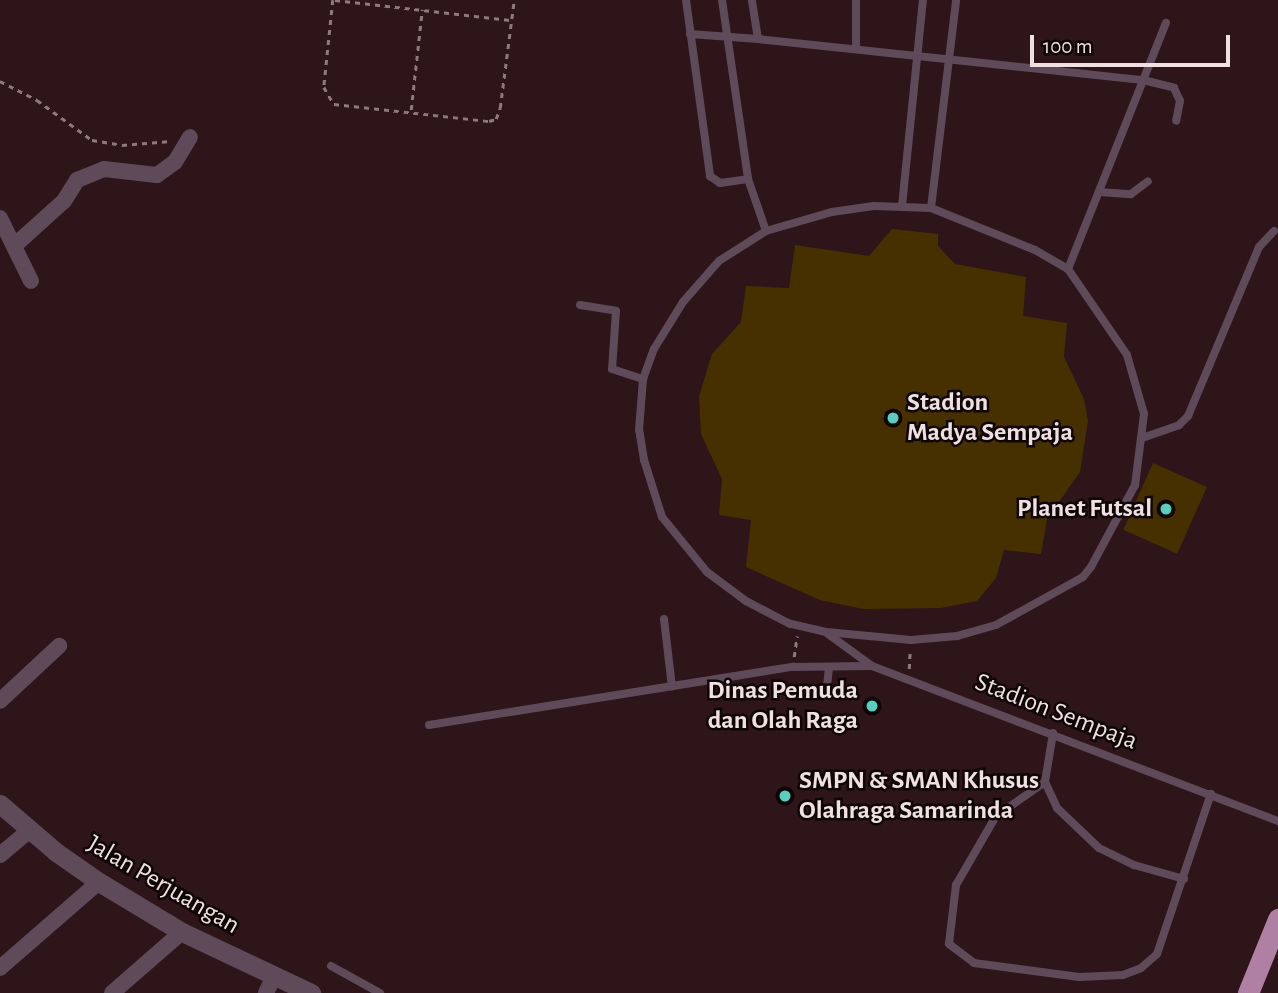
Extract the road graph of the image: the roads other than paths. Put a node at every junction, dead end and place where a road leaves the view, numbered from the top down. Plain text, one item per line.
1 (686, 0) edge
2 (722, 0) edge
3 (752, 0) edge
4 (856, 0) edge
5 (923, 0) edge
6 (956, 0) edge
7 (1166, 23) dead end
8 (690, 34) junction
9 (728, 37) junction
10 (758, 39) junction
11 (856, 48) junction
12 (918, 56) junction
13 (949, 60) junction
14 (1143, 79) junction
15 (1176, 121) dead end
16 (190, 137) road end
17 (748, 179) junction
18 (1148, 181) dead end
19 (1099, 192) junction
20 (902, 206) junction
21 (931, 208) junction
22 (0, 218) edge
23 (766, 231) junction
24 (1274, 231) dead end
25 (13, 246) junction
26 (1068, 269) junction
27 (31, 281) dead end
28 (580, 305) dead end
29 (643, 379) junction
30 (1142, 438) junction
31 (664, 619) dead end
32 (826, 632) junction
33 (59, 646) dead end
34 (872, 666) junction
35 (829, 667) junction
36 (672, 687) junction
37 (825, 696) dead end
38 (0, 701) edge
39 (429, 725) dead end
40 (1053, 733) junction
41 (1045, 782) junction
42 (1211, 794) junction
43 (0, 804) edge
44 (1278, 821) edge
45 (29, 831) junction
46 (0, 855) edge
47 (1184, 879) junction
48 (99, 882) junction
49 (182, 932) junction
50 (1276, 932) edge
51 (331, 966) dead end
52 (0, 968) edge
53 (270, 984) edge
54 (1250, 992) edge
55 (112, 993) edge
56 (311, 993) edge
57 (380, 993) edge

1 - 8 lane
2 - 9 lane
3 - 10 lane
4 - 11 lane
5 - 12 lane
6 - 13 lane
7 - 14 lane
8 - 9 lane
8 - 17 lane
9 - 10 lane
9 - 17 lane
10 - 11 lane
11 - 12 lane
12 - 13 lane
12 - 20 lane
13 - 14 lane
13 - 21 lane
14 - 15 lane
14 - 19 lane
16 - 25 street
17 - 23 lane
18 - 19 lane
19 - 26 lane
20 - 21 lane, Stadion Sempaja
20 - 23 lane, Stadion Sempaja
21 - 26 lane, Stadion Sempaja
22 - 25 street
23 - 29 lane, Stadion Sempaja
24 - 30 lane
25 - 27 street
26 - 30 lane, Stadion Sempaja
28 - 29 lane
29 - 32 lane, Stadion Sempaja
30 - 32 lane, Stadion Sempaja
31 - 36 lane
32 - 34 lane, Stadion Sempaja
33 - 38 street
34 - 35 lane
34 - 40 lane, Stadion Sempaja
35 - 36 lane
35 - 37 lane
36 - 39 lane
40 - 41 lane
40 - 42 lane, Stadion Sempaja
41 - 47 lane
41 - 47 lane
42 - 44 lane, Stadion Sempaja
42 - 47 lane
43 - 45 street, Jalan Perjuangan
45 - 46 street
45 - 48 street, Jalan Perjuangan
48 - 49 street, Jalan Perjuangan
48 - 52 street
49 - 53 street, Jalan Perjuangan
49 - 55 street
50 - 54 highway
51 - 57 lane
53 - 56 street, Jalan Perjuangan

